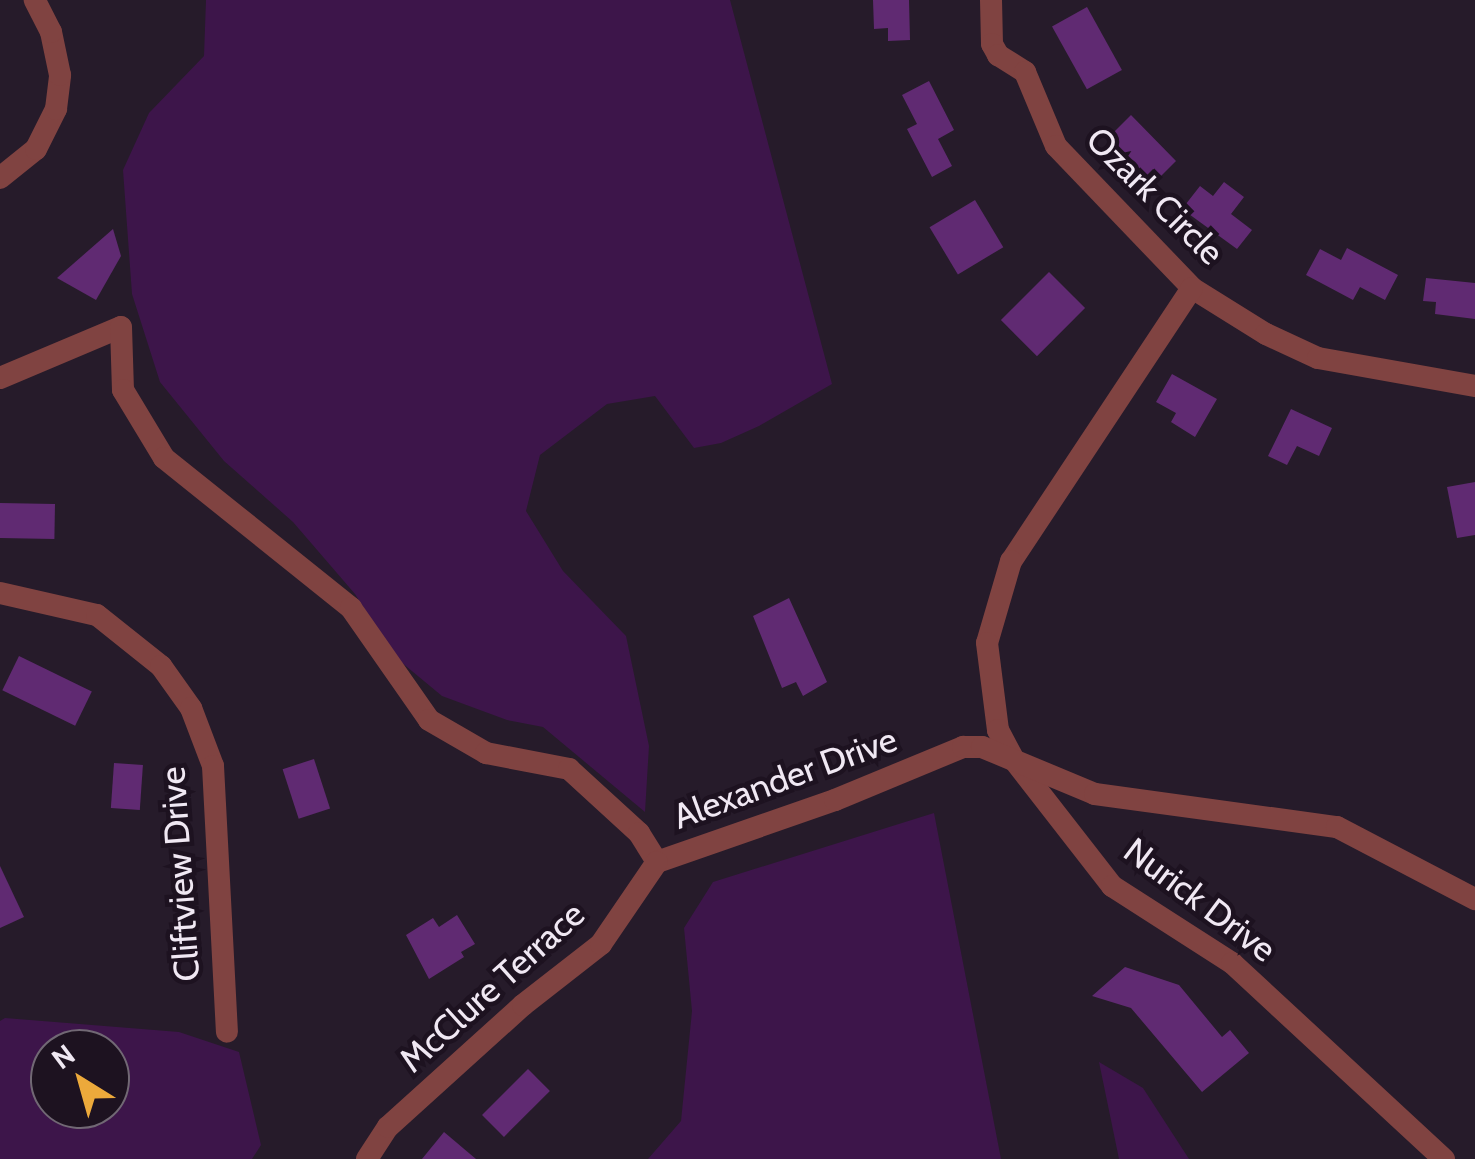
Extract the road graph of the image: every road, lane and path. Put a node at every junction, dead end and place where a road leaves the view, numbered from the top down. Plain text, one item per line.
1 (35, 0) edge
2 (991, 0) edge
3 (0, 178) edge
4 (1192, 288) junction
5 (0, 378) edge
6 (1475, 386) edge
7 (0, 593) edge
8 (1014, 760) junction
9 (658, 862) junction
10 (1475, 899) edge
11 (227, 1032) dead end
12 (368, 1159) edge
13 (1444, 1159) edge

1 - 3 street
2 - 4 street, Ozark Circle
4 - 6 street, Ozark Circle
4 - 8 street, Nurick Drive
5 - 9 street, Alexander Drive
7 - 11 street, Cliftview Drive
8 - 9 street, Alexander Drive
8 - 10 street, Alexander Drive
8 - 13 street, Nurick Drive
9 - 12 street, McClure Terrace

